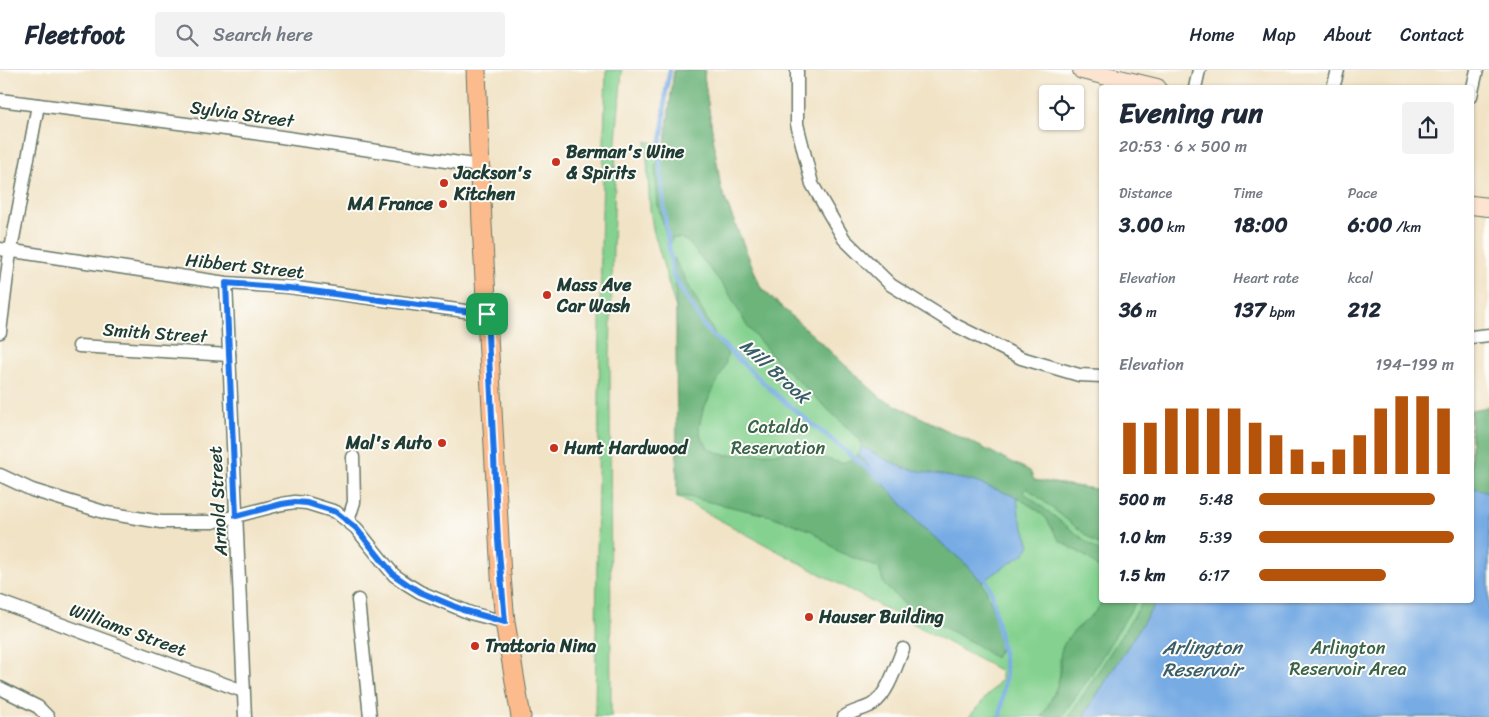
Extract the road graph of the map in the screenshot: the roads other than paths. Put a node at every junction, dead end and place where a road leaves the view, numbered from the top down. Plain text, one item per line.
1 (476, 70) edge
2 (797, 70) edge
3 (1082, 70) edge
4 (1199, 70) edge
5 (1338, 70) edge
6 (1481, 71) edge
7 (1144, 85) edge
8 (1196, 85) edge
9 (1334, 85) edge
10 (1474, 88) edge
11 (0, 100) edge
12 (38, 105) junction
13 (480, 166) junction
14 (1474, 205) edge
15 (1489, 207) edge
16 (5, 250) edge
17 (226, 283) junction
18 (487, 314) junction
19 (0, 332) edge
20 (1489, 335) edge
21 (1474, 337) edge
22 (79, 346) dead end
23 (229, 355) junction
24 (1099, 376) edge
25 (353, 457) dead end
26 (0, 475) edge
27 (236, 516) junction
28 (348, 522) junction
29 (358, 600) dead end
30 (0, 602) edge
31 (505, 622) junction
32 (903, 649) dead end
33 (243, 691) junction
34 (1, 693) edge
35 (48, 717) edge
36 (244, 717) edge
37 (370, 717) edge
38 (521, 717) edge
39 (844, 717) edge

1 - 13 main road
2 - 24 street
3 - 7 street
4 - 8 street
5 - 9 street
6 - 10 street
11 - 12 street, Sylvia Street
12 - 13 street, Sylvia Street
12 - 16 street
13 - 18 main road
14 - 15 street
16 - 17 street, Hibbert Street
16 - 19 street
17 - 18 street, Hibbert Street
17 - 23 street, Arnold Street
18 - 31 main road
20 - 21 street
22 - 23 street, Smith Street
23 - 27 street, Arnold Street
25 - 28 street
26 - 27 street
27 - 28 street
27 - 33 street, Arnold Street
28 - 31 street
29 - 37 street
30 - 33 street, Williams Street
31 - 38 main road
32 - 39 street
33 - 36 street, Arnold Street
34 - 35 street

